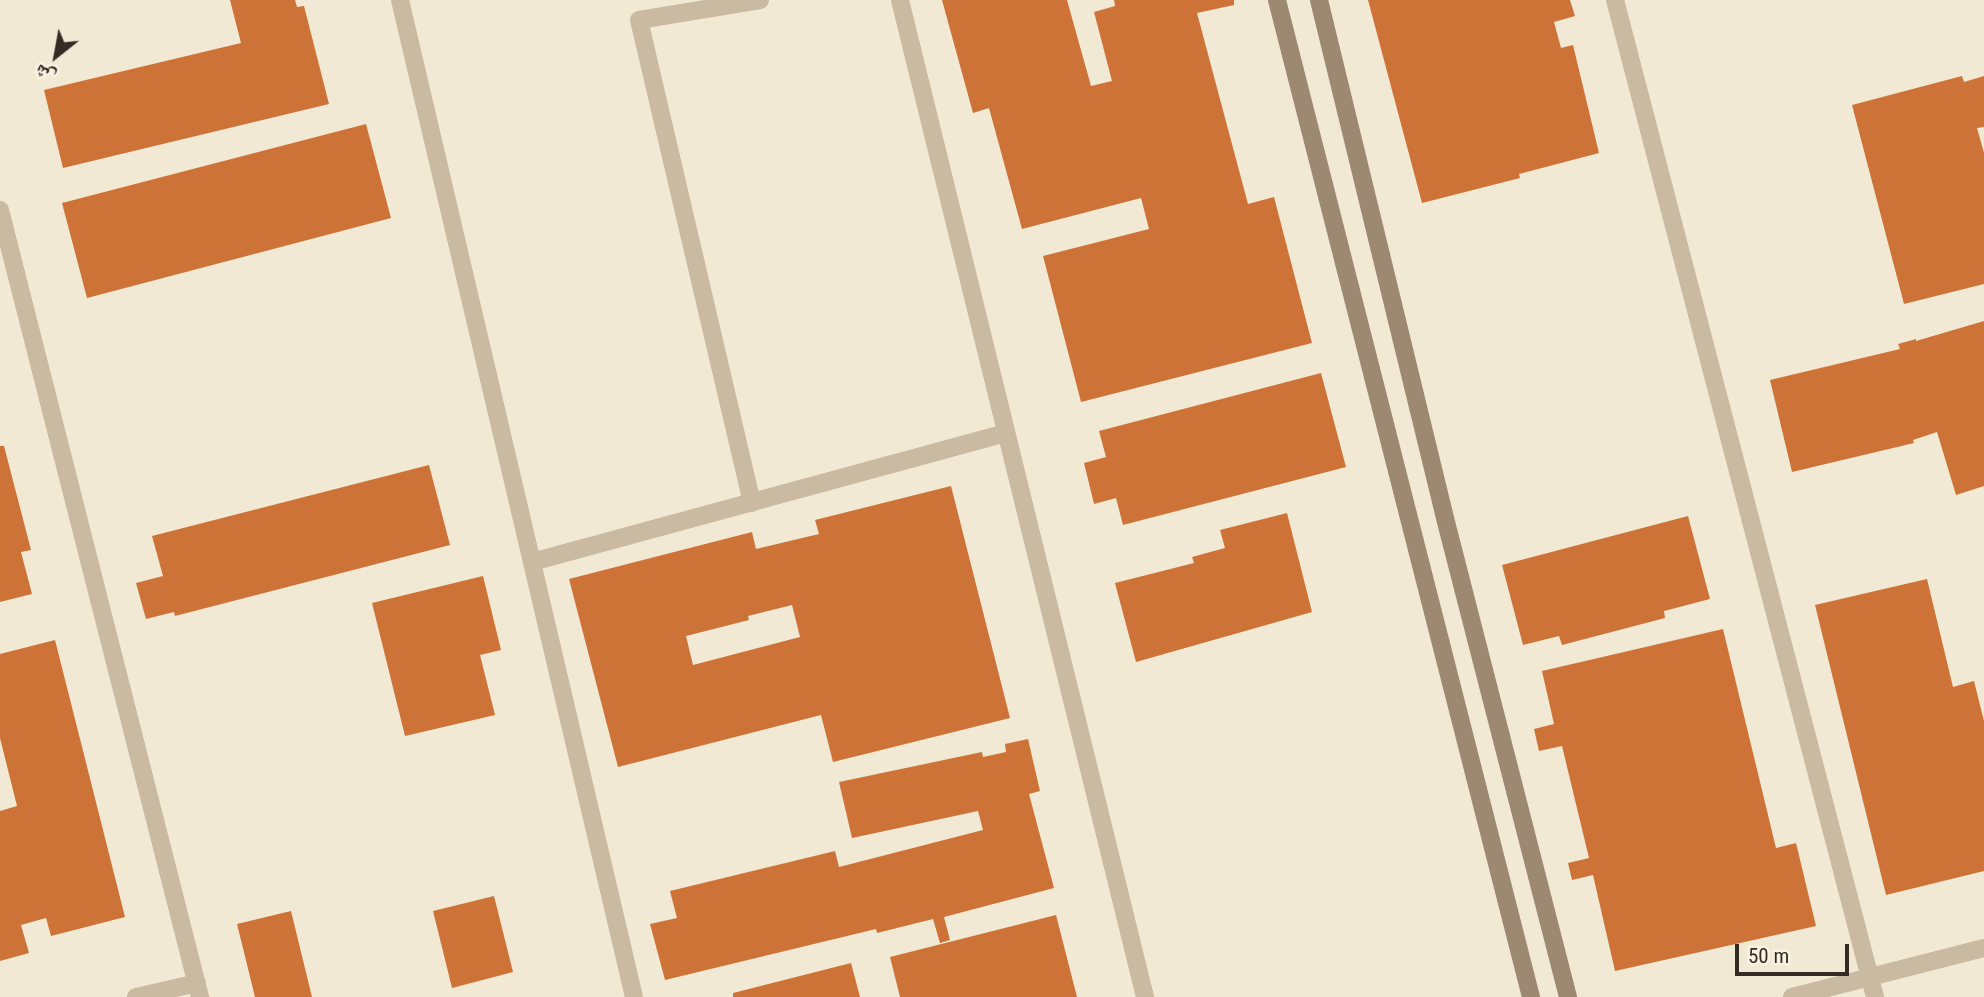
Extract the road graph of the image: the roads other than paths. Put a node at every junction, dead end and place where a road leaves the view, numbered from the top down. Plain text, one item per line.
1 (400, 0) edge
2 (760, 0) edge
3 (900, 0) edge
4 (1277, 0) edge
5 (1319, 0) edge
6 (1615, 0) edge
7 (0, 210) edge
8 (1006, 433) junction
9 (752, 503) junction
10 (532, 562) junction
11 (1984, 948) edge
12 (1870, 978) junction
13 (198, 990) edge
14 (136, 997) edge
15 (634, 997) edge
16 (1145, 997) edge
17 (1531, 997) edge
18 (1568, 997) edge
19 (1792, 997) edge
20 (1875, 997) edge

1 - 10 street
2 - 9 street
3 - 8 street
4 - 17 main road
5 - 18 main road
6 - 12 street
7 - 13 street
8 - 9 street
8 - 16 street
9 - 10 street
10 - 15 street
11 - 12 street
12 - 19 street
12 - 20 street
13 - 14 street

